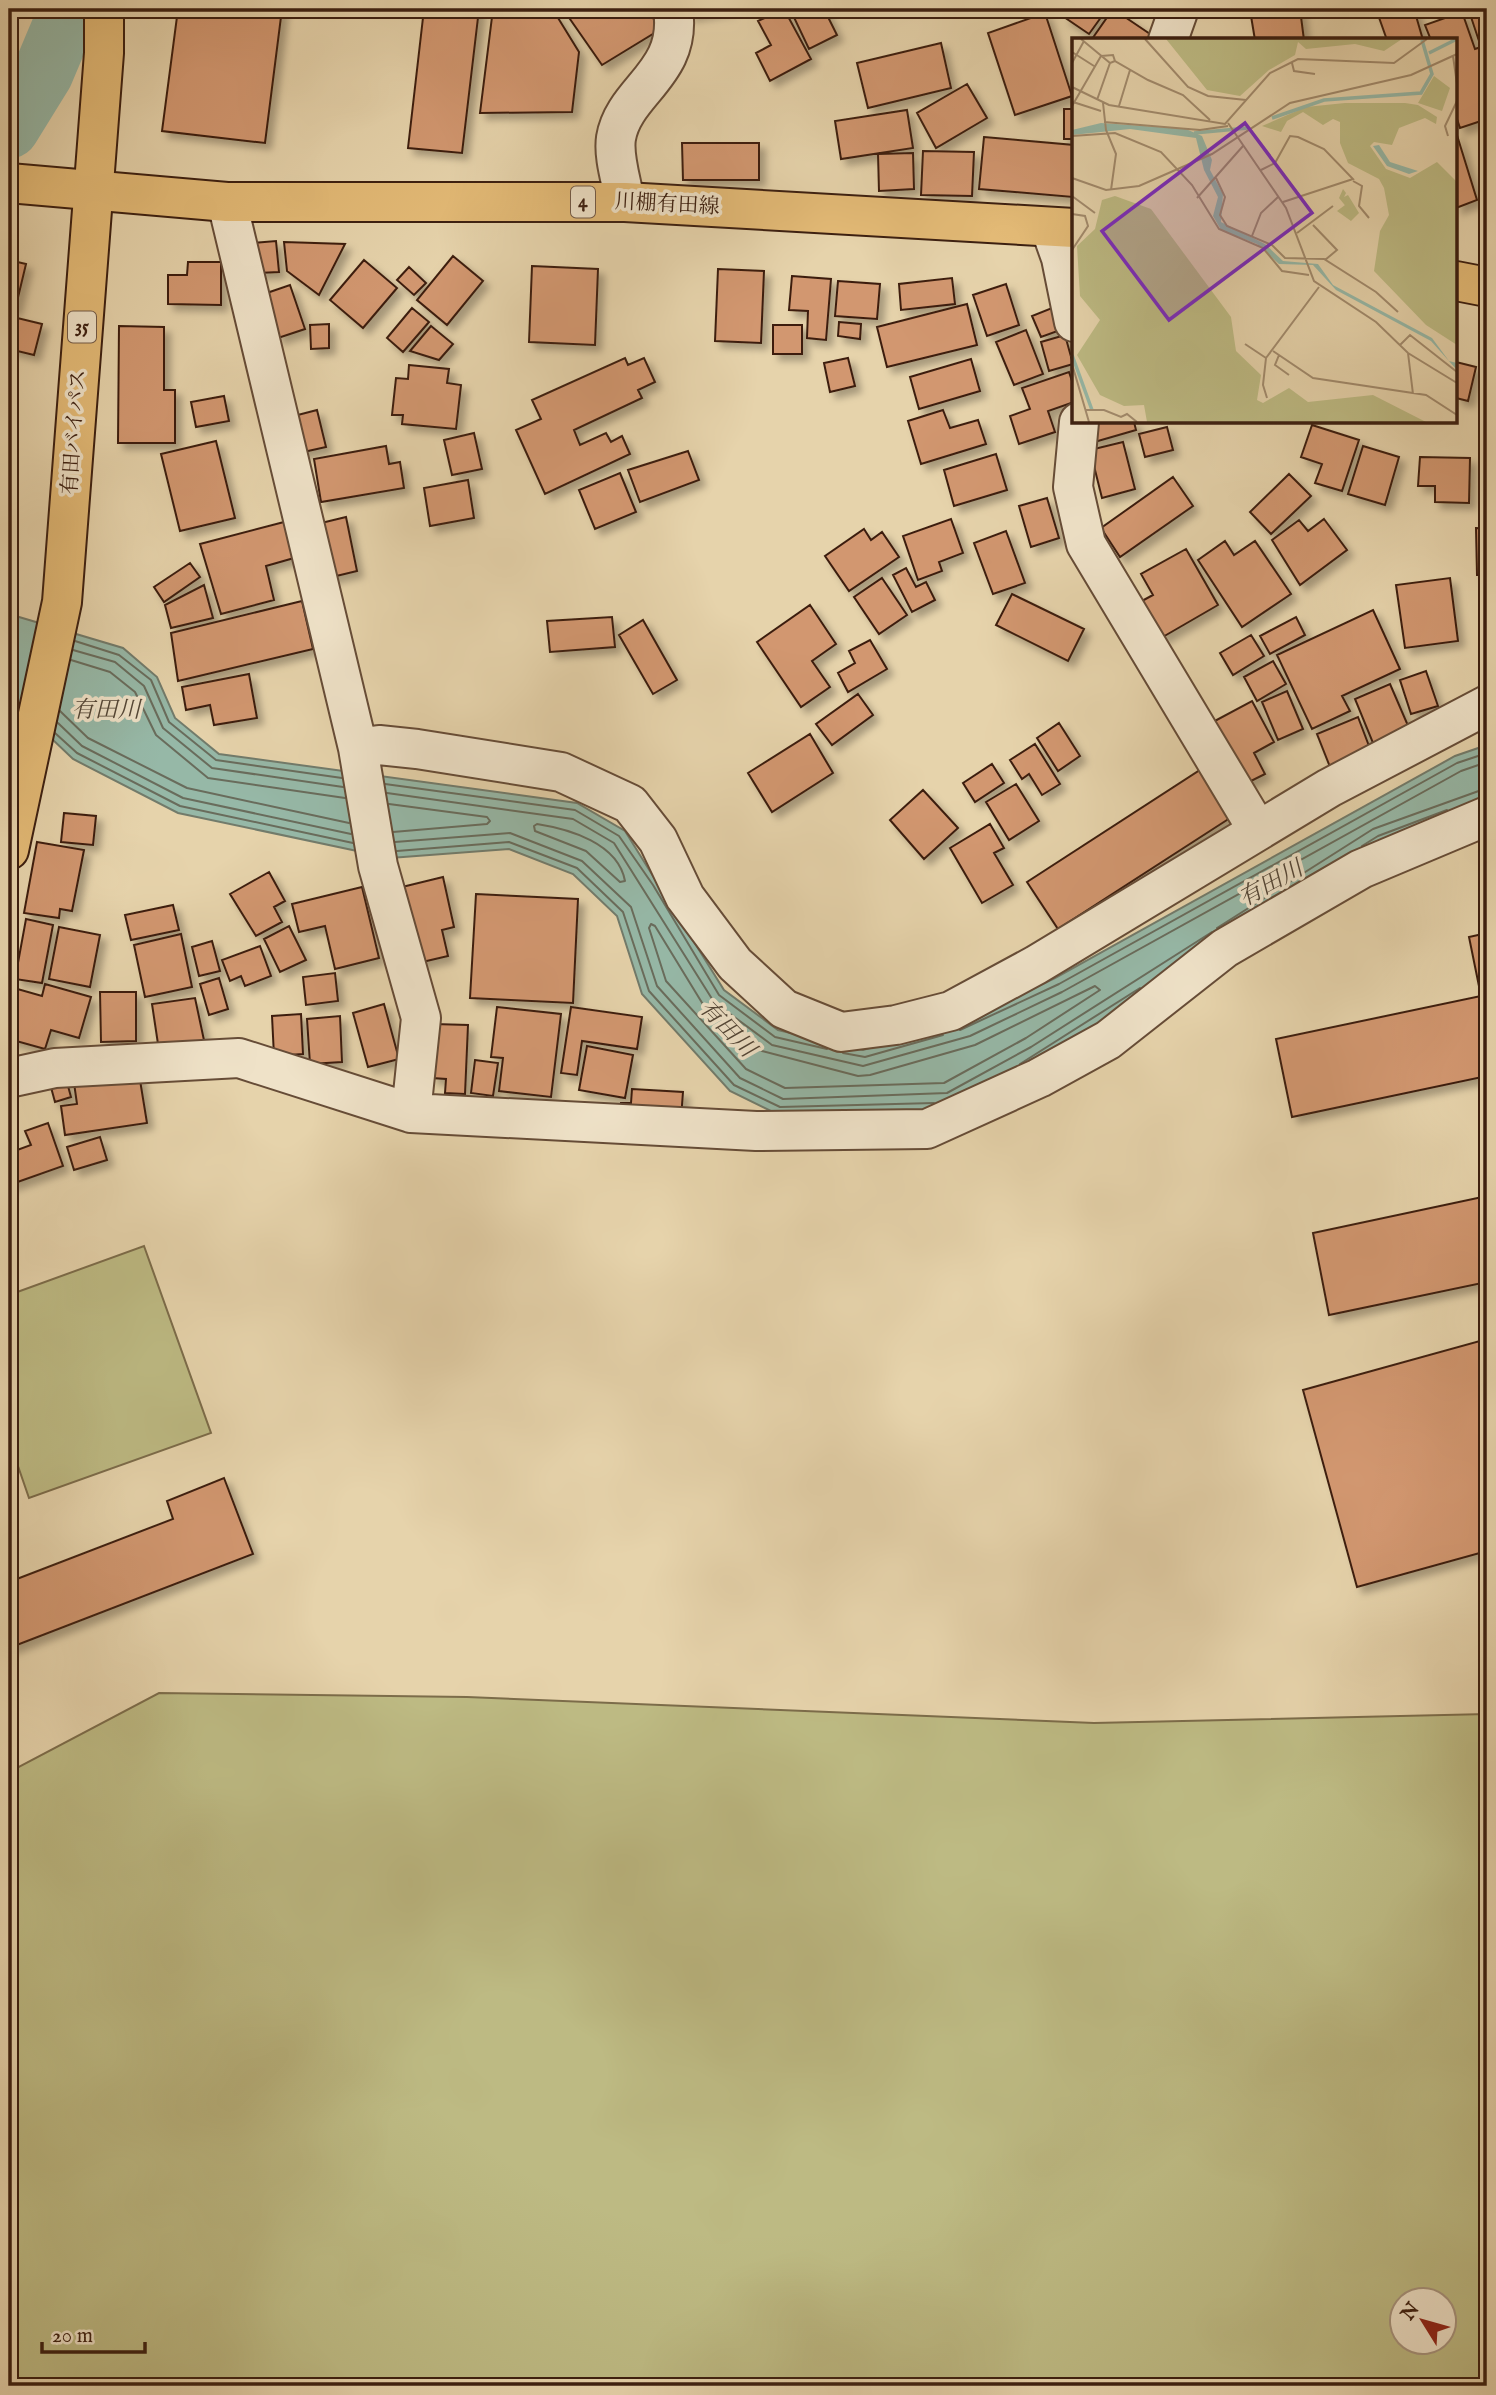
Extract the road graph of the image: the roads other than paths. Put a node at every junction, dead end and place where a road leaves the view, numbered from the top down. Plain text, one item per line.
1 (104, 9) edge
2 (673, 9) edge
3 (1179, 9) edge
4 (1169, 38) edge
5 (9, 183) edge
6 (93, 188) junction
7 (227, 202) junction
8 (625, 202) junction
9 (1062, 228) edge
10 (1458, 281) edge
11 (1487, 287) edge
12 (1072, 307) edge
13 (1079, 424) edge
14 (1487, 705) edge
15 (358, 748) junction
16 (1487, 816) edge
17 (1257, 829) junction
18 (9, 850) edge
19 (9, 1078) edge
20 (411, 1114) junction

1 - 6 main road, 有田バイパス / 35
2 - 8 street
3 - 4 street
5 - 6 main road, 川棚有田線
6 - 7 main road, 川棚有田線 / 4
6 - 18 main road, 有田バイパス / 35
7 - 8 main road, 川棚有田線 / 4
7 - 15 street
8 - 9 main road, 川棚有田線 / 4
9 - 12 street
10 - 11 main road
13 - 17 street
14 - 17 street
15 - 17 street
15 - 20 street
16 - 20 street
19 - 20 street

